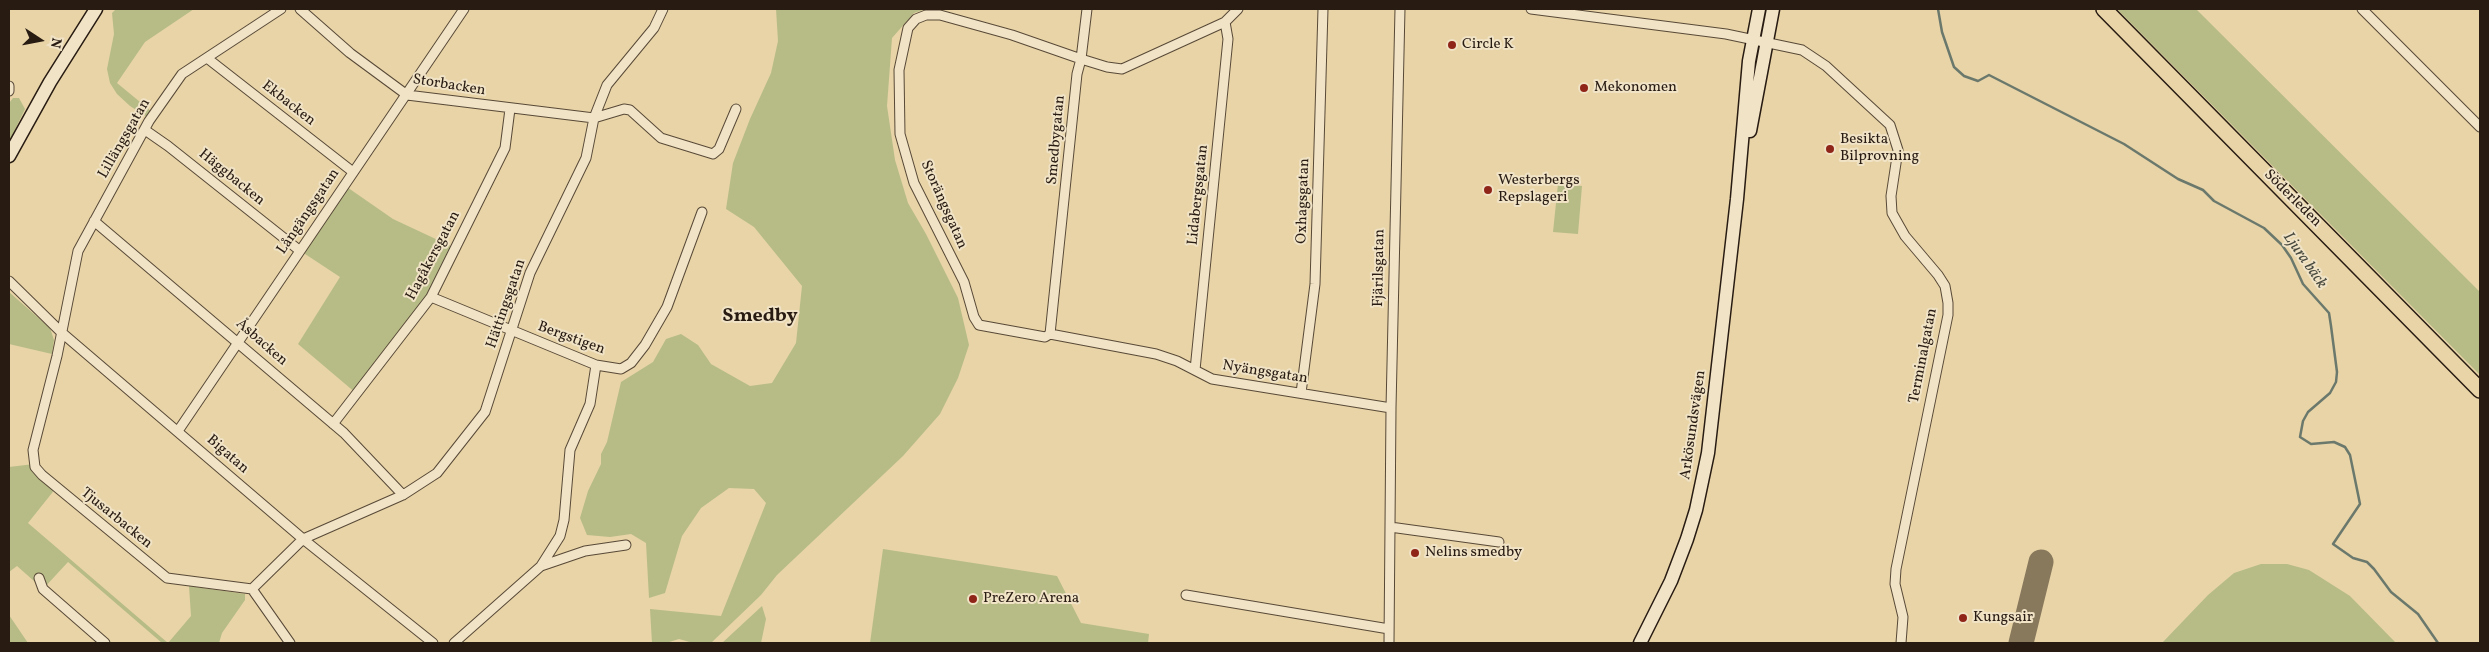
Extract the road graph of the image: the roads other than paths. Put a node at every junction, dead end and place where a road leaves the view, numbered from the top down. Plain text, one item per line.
1 (96, 9) edge
2 (104, 9) edge
3 (281, 9) edge
4 (300, 9) edge
5 (464, 9) edge
6 (663, 9) edge
7 (1087, 9) edge
8 (1238, 9) edge
9 (1323, 9) edge
10 (1400, 9) edge
11 (1531, 9) edge
12 (1759, 9) edge
13 (1773, 9) edge
14 (2104, 9) edge
15 (2362, 9) edge
16 (1225, 22) junction
17 (80, 35) junction
18 (1752, 38) junction
19 (1765, 41) junction
20 (207, 58) junction
21 (1081, 59) junction
22 (9, 86) edge
23 (9, 91) edge
24 (407, 95) junction
25 (510, 109) junction
26 (736, 109) dead end
27 (594, 118) junction
28 (2480, 127) edge
29 (144, 130) junction
30 (9, 156) edge
31 (353, 172) junction
32 (1737, 199) junction
33 (702, 212) dead end
34 (94, 221) junction
35 (299, 250) junction
36 (9, 281) edge
37 (431, 297) junction
38 (61, 332) junction
39 (513, 332) junction
40 (1050, 334) junction
41 (238, 342) junction
42 (596, 365) junction
43 (1195, 370) junction
44 (2480, 390) edge
45 (1301, 393) junction
46 (1391, 408) junction
47 (333, 424) junction
48 (178, 431) junction
49 (402, 495) junction
50 (1390, 527) junction
51 (304, 539) junction
52 (1499, 542) dead end
53 (626, 545) dead end
54 (541, 566) junction
55 (39, 578) dead end
56 (252, 589) junction
57 (1186, 595) dead end
58 (1389, 629) junction
59 (105, 643) edge
60 (290, 643) edge
61 (433, 643) edge
62 (454, 643) edge
63 (1389, 643) edge
64 (1640, 643) edge
65 (1901, 643) edge

1 - 17 main road
2 - 17 main road
3 - 20 street, Lillängsgatan
4 - 24 street, Storbacken
5 - 24 street, Långängsgatan
6 - 27 street, Hättingsgatan
7 - 21 street, Smedbygatan
8 - 16 street
9 - 45 street, Oxhagsgatan
10 - 46 street, Fjärilsgatan
11 - 18 street
12 - 18 main road, Arkösundsvägen
13 - 19 main road, Arkösundsvägen
14 - 44 main road, Söderleden
15 - 28 street
16 - 21 street
16 - 43 street, Lidabergsgatan
17 - 30 main road
18 - 19 street
18 - 32 main road, Arkösundsvägen
19 - 32 main road, Arkösundsvägen
19 - 65 street, Terminalgatan
20 - 29 street, Lillängsgatan
20 - 31 street, Ekbacken
21 - 40 street, Smedbygatan
21 - 40 street, Storängsgatan
22 - 23 street
24 - 25 street, Storbacken
24 - 31 street, Långängsgatan
25 - 27 street, Storbacken
25 - 37 street, Hagåkersgatan
26 - 27 street
27 - 39 street, Hättingsgatan
29 - 34 street, Lillängsgatan
29 - 35 street, Häggbacken
31 - 35 street, Långängsgatan
32 - 64 main road, Arkösundsvägen
33 - 42 street, Bergstigen
34 - 38 street, Lillängsgatan
34 - 41 street, Åsbacken
35 - 41 street, Långängsgatan
36 - 38 street, Bigatan
37 - 39 street, Bergstigen
37 - 47 street, Hagåkersgatan
38 - 48 street, Bigatan
38 - 56 street, Tjusarbacken
39 - 42 street, Bergstigen
39 - 49 street, Hättingsgatan
40 - 43 street, Nyängsgatan
41 - 47 street, Åsbacken
41 - 48 street, Långängsgatan
42 - 54 street
43 - 45 street, Nyängsgatan
45 - 46 street, Nyängsgatan
46 - 50 street, Fjärilsgatan
47 - 49 street, Åsbacken
48 - 51 street, Bigatan
49 - 51 street, Hättingsgatan
50 - 52 street
50 - 58 street, Fjärilsgatan
51 - 56 street
51 - 61 street, Bigatan
53 - 54 street
54 - 62 street
55 - 59 street
56 - 60 street
57 - 58 street
58 - 63 street, Fjärilsgatan

